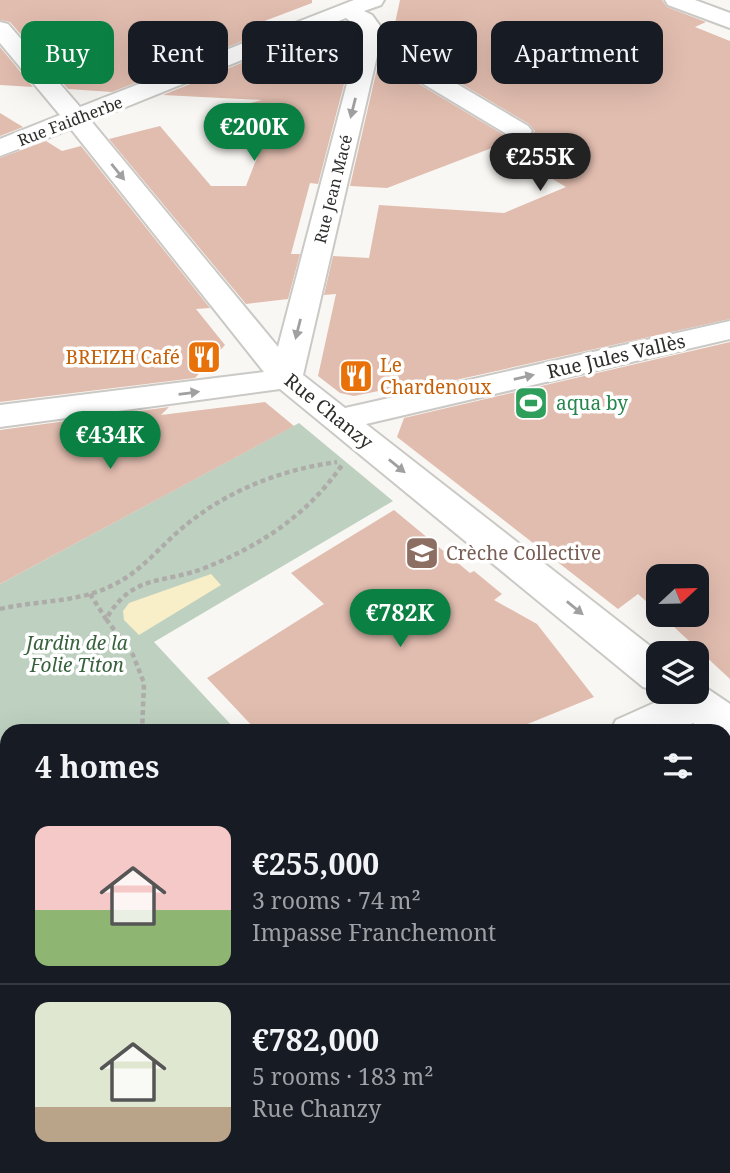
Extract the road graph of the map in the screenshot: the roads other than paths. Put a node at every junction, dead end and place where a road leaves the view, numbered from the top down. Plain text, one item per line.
1 (373, 0) edge
2 (676, 0) edge
3 (347, 10) junction
4 (730, 21) edge
5 (0, 29) edge
6 (369, 42) junction
7 (76, 118) junction
8 (519, 131) dead end
9 (0, 148) edge
10 (730, 330) edge
11 (286, 378) junction
12 (0, 416) edge
13 (338, 420) junction
14 (646, 665) edge
15 (677, 704) edge
16 (696, 704) edge
17 (644, 724) edge
18 (727, 724) edge

1 - 3 street, Rue Faidherbe
2 - 4 street
3 - 6 street
3 - 7 street, Rue Faidherbe
5 - 7 street, Rue Chanzy
6 - 8 street
6 -> 11 street, Rue Jean Macé
7 - 9 street, Rue Faidherbe
7 -> 11 street, Rue Chanzy
13 -> 10 street, Rue Jules Vallès
12 -> 11 street
11 - 13 street, Rue Chanzy
13 -> 14 street, Rue Chanzy
15 - 17 street
16 - 18 street

